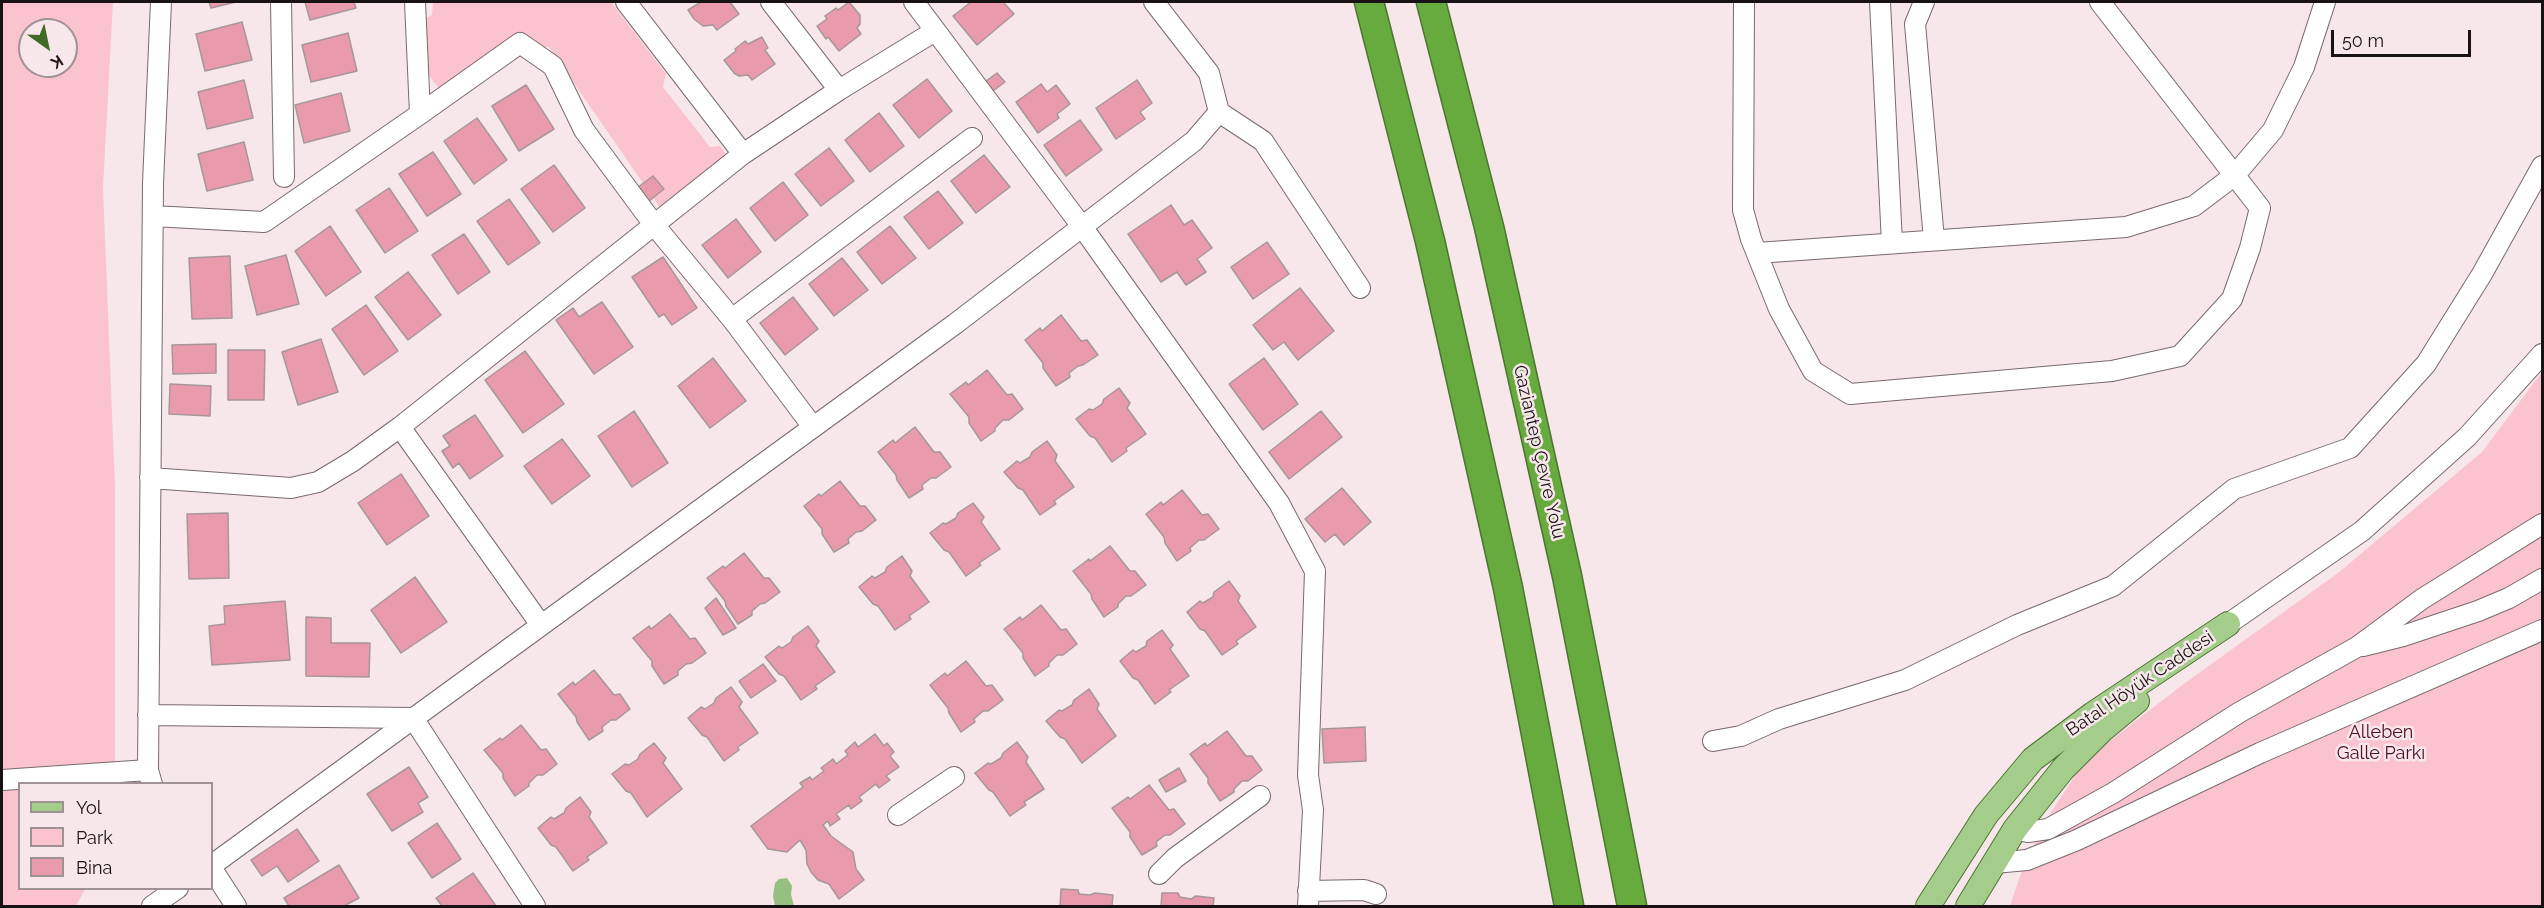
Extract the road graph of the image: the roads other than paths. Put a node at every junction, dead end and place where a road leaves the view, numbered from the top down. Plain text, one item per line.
1 (161, 2) edge
2 (282, 2) edge
3 (415, 2) edge
4 (626, 2) edge
5 (771, 2) edge
6 (914, 2) edge
7 (1154, 2) edge
8 (1369, 2) edge
9 (1431, 2) edge
10 (1744, 2) edge
11 (1880, 2) edge
12 (1924, 2) edge
13 (2100, 2) edge
14 (2325, 2) edge
15 (935, 31) junction
16 (839, 90) junction
17 (1219, 112) junction
18 (420, 114) junction
19 (972, 138) dead end
20 (743, 154) junction
21 (2542, 166) edge
22 (2235, 175) junction
23 (284, 177) dead end
24 (153, 216) junction
25 (655, 226) junction
26 (1083, 228) junction
27 (1934, 240) junction
28 (1892, 243) junction
29 (1757, 253) junction
30 (1360, 288) dead end
31 (732, 319) junction
32 (2542, 354) edge
33 (400, 427) junction
34 (813, 427) junction
35 (150, 478) junction
36 (2542, 524) edge
37 (2542, 579) edge
38 (2228, 624) junction
39 (541, 625) junction
40 (2542, 630) edge
41 (2357, 647) junction
42 (148, 715) junction
43 (413, 718) junction
44 (1713, 741) dead end
45 (150, 777) edge
46 (954, 777) dead end
47 (2, 780) edge
48 (1260, 795) dead end
49 (898, 815) dead end
50 (2015, 829) junction
51 (1994, 863) junction
52 (213, 866) edge
53 (213, 869) edge
54 (1159, 874) dead end
55 (175, 890) edge
56 (1376, 894) dead end
57 (1308, 899) edge
58 (152, 906) edge
59 (236, 906) edge
60 (535, 906) edge
61 (1569, 906) edge
62 (1632, 906) edge
63 (1928, 906) edge
64 (1968, 906) edge

1 - 24 street
2 - 23 street
3 - 18 street
4 - 20 street
5 - 16 street
6 - 15 street
7 - 17 street
8 - 61 highway
9 - 62 highway, Gaziantep Çevre Yolu
10 - 29 street
11 - 28 street
12 - 27 street
13 - 22 street
14 - 22 street
15 - 16 street
15 - 26 street
16 - 20 street
17 - 26 street
17 - 30 street
18 - 24 street
18 - 25 street
19 - 31 street
20 - 25 street
21 - 44 street
22 - 27 street
22 - 29 street
24 - 35 street
25 - 31 street
25 - 33 street
26 - 34 street
26 - 57 street
27 - 28 street
28 - 29 street
31 - 34 street
32 - 38 street
33 - 35 street
33 - 39 street
34 - 39 street
35 - 42 street
36 - 41 street
37 - 41 street
38 - 50 main road, Batal Höyük Caddesi
38 - 63 main road, Batal Höyük Caddesi
39 - 43 street
40 - 51 street
41 - 50 street
42 - 43 street
42 - 45 street
43 - 52 street
43 - 60 street
45 - 47 street
46 - 49 street
48 - 54 street
50 - 51 main road, Batal Höyük Caddesi
51 - 64 main road, Batal Höyük Caddesi
53 - 59 street
55 - 58 street
56 - 57 street

